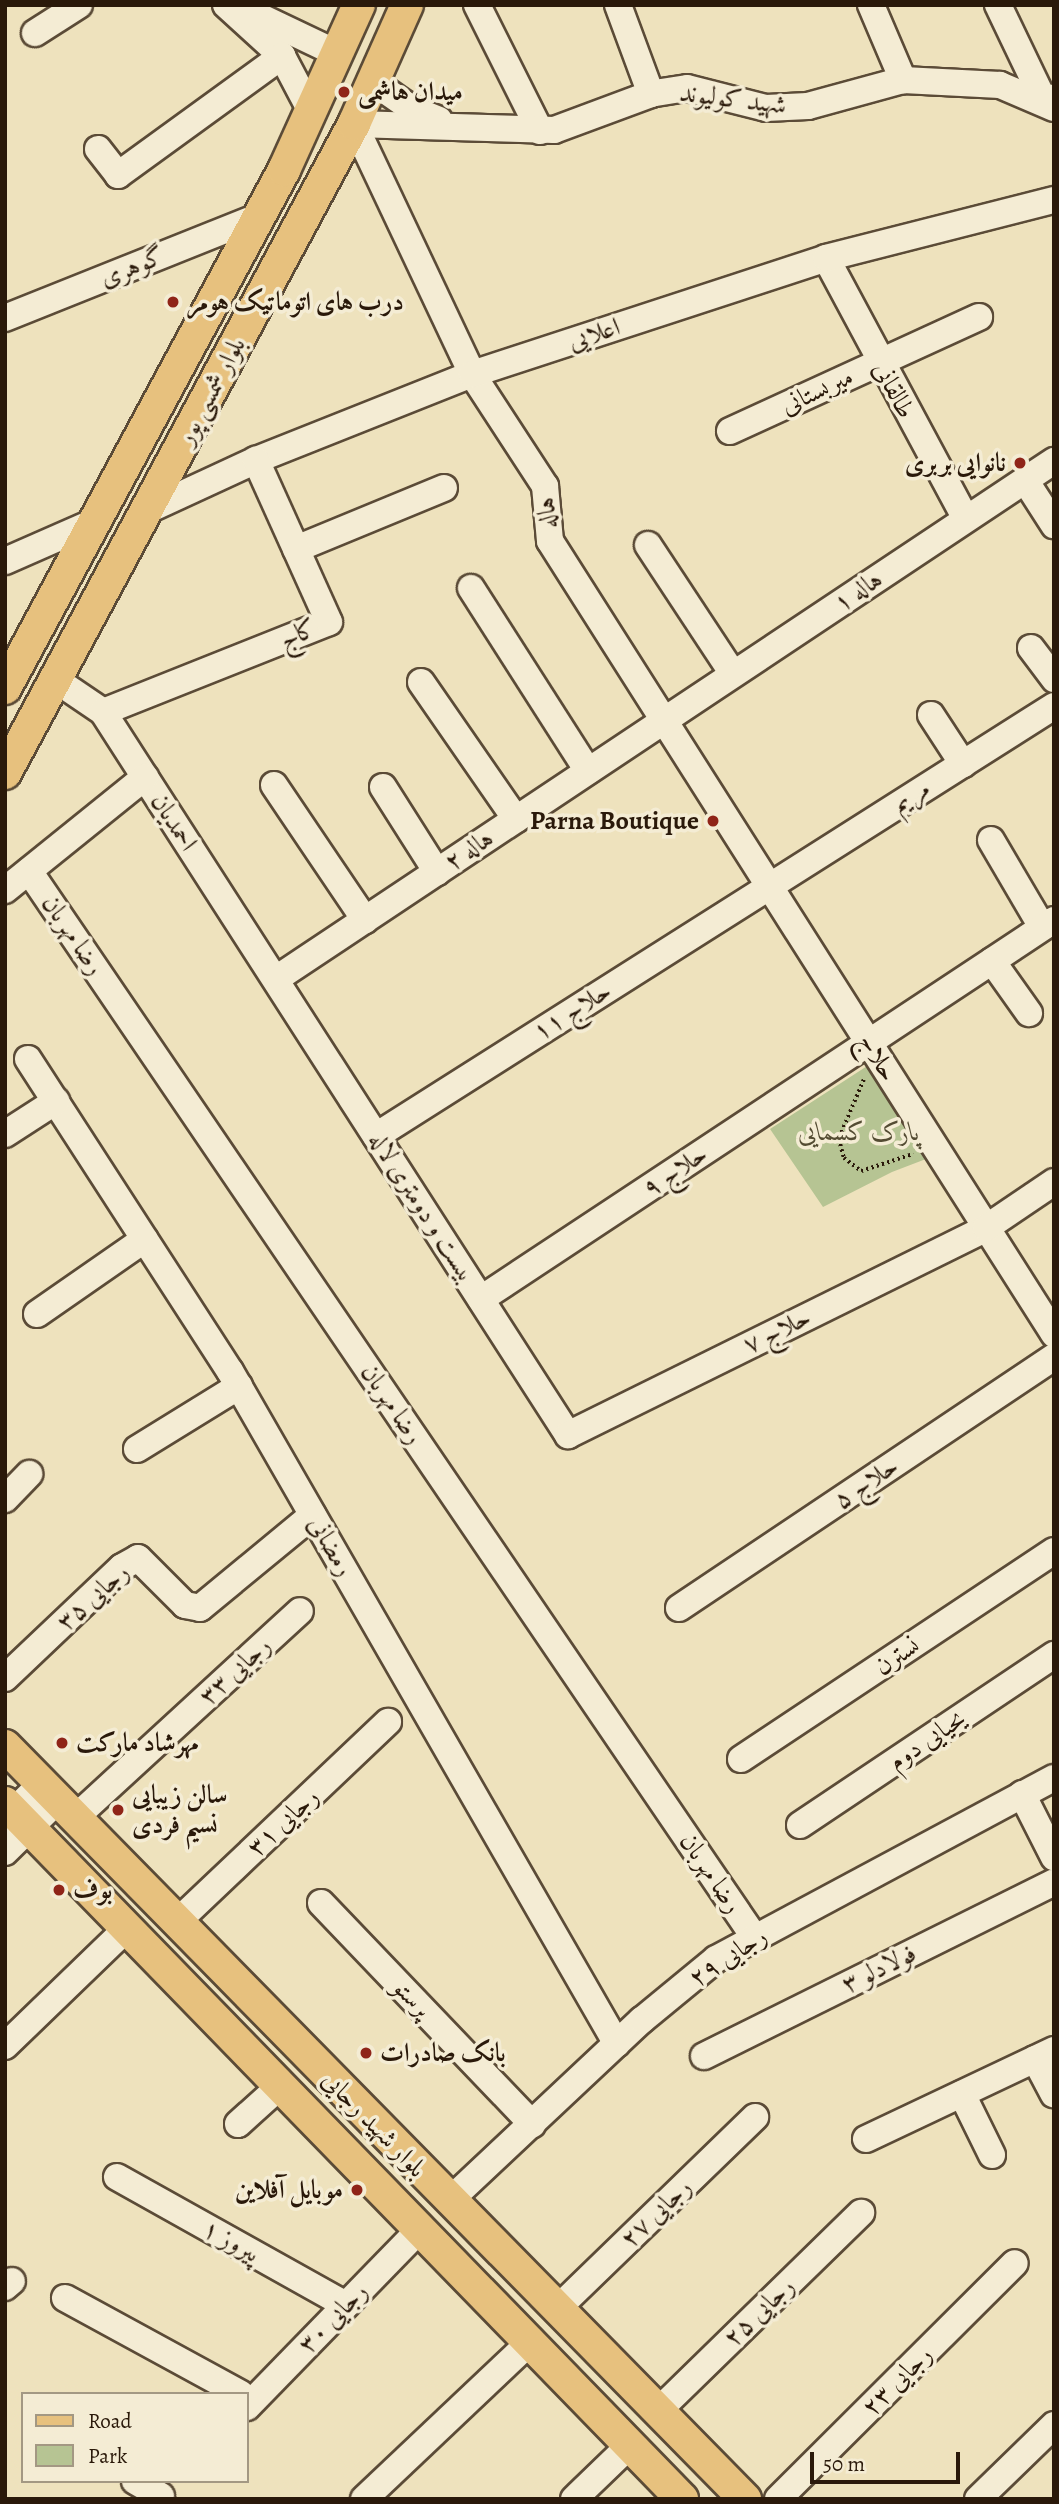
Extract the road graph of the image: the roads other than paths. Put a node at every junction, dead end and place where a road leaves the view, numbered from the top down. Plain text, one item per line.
1 (79, 5) edge
2 (226, 5) edge
3 (237, 5) edge
4 (359, 5) edge
5 (373, 5) edge
6 (477, 5) edge
7 (618, 5) edge
8 (872, 5) edge
9 (998, 5) edge
10 (406, 6) edge
11 (35, 33) dead end
12 (336, 52) junction
13 (282, 56) junction
14 (903, 80) junction
15 (372, 81) junction
16 (651, 93) junction
17 (1050, 102) edge
18 (310, 109) junction
19 (354, 124) junction
20 (453, 126) junction
21 (540, 131) junction
22 (98, 149) dead end
23 (1051, 209) edge
24 (260, 216) junction
25 (826, 258) junction
26 (979, 317) dead end
27 (5, 318) edge
28 (880, 362) junction
29 (472, 374) junction
30 (730, 431) dead end
31 (256, 460) junction
32 (1054, 460) edge
33 (1024, 480) junction
34 (444, 488) dead end
35 (148, 510) junction
36 (966, 519) junction
37 (94, 522) junction
38 (1054, 525) edge
39 (648, 545) dead end
40 (296, 549) junction
41 (5, 561) edge
42 (471, 588) dead end
43 (1031, 648) dead end
44 (733, 674) junction
45 (56, 680) junction
46 (1054, 680) edge
47 (421, 682) dead end
48 (5, 688) edge
49 (1054, 706) edge
50 (103, 712) junction
51 (931, 715) dead end
52 (663, 721) junction
53 (963, 764) junction
54 (588, 771) junction
55 (5, 773) edge
56 (145, 777) junction
57 (274, 785) dead end
58 (383, 787) dead end
59 (516, 819) junction
60 (991, 840) dead end
61 (29, 871) junction
62 (437, 872) junction
63 (769, 887) junction
64 (5, 890) edge
65 (365, 920) junction
66 (1048, 924) edge
67 (992, 961) junction
68 (276, 979) junction
69 (1029, 1013) dead end
70 (871, 1047) junction
71 (28, 1059) dead end
72 (56, 1101) junction
73 (5, 1134) edge
74 (376, 1136) junction
75 (1054, 1182) edge
76 (986, 1228) junction
77 (145, 1240) junction
78 (481, 1299) junction
79 (37, 1314) dead end
80 (1054, 1334) edge
81 (1054, 1357) edge
82 (239, 1386) junction
83 (568, 1434) joint
84 (137, 1449) dead end
85 (29, 1475) dead end
86 (5, 1499) edge
87 (313, 1515) junction
88 (1054, 1551) edge
89 (678, 1608) dead end
90 (300, 1611) dead end
91 (1054, 1655) edge
92 (5, 1678) edge
93 (388, 1722) dead end
94 (5, 1746) edge
95 (741, 1759) dead end
96 (1054, 1778) edge
97 (1022, 1794) junction
98 (59, 1799) junction
99 (14, 1815) edge
100 (800, 1825) dead end
101 (5, 1853) edge
102 (1054, 1857) edge
103 (1054, 1882) edge
104 (321, 1903) dead end
105 (177, 1922) junction
106 (127, 1928) junction
107 (755, 1938) junction
108 (617, 2044) junction
109 (5, 2046) edge
110 (1044, 2055) edge
111 (704, 2056) dead end
112 (280, 2086) junction
113 (962, 2094) junction
114 (1054, 2094) edge
115 (755, 2117) dead end
116 (238, 2124) dead end
117 (531, 2124) junction
118 (866, 2139) dead end
119 (992, 2155) dead end
120 (117, 2177) dead end
121 (449, 2201) junction
122 (861, 2213) dead end
123 (420, 2229) junction
124 (1015, 2263) dead end
125 (65, 2298) dead end
126 (346, 2305) junction
127 (557, 2309) junction
128 (530, 2342) junction
129 (233, 2392) edge
130 (248, 2399) edge
131 (658, 2411) junction
132 (1054, 2424) edge
133 (630, 2445) junction
134 (140, 2483) edge
135 (165, 2492) edge
136 (364, 2499) edge
137 (574, 2499) edge
138 (682, 2499) edge
139 (745, 2499) edge
140 (778, 2499) edge
141 (978, 2499) edge

1 - 11 street
2 - 13 street
3 - 12 street
4 - 12 main road, بلوار شمسی پور
5 - 10 main road
6 - 21 street
7 - 16 street
8 - 14 street
9 - 17 street
10 - 15 main road, بلوار شمسی پور
12 - 15 main road
12 - 18 main road, بلوار شمسی پور
13 - 18 street
13 - 22 street
14 - 16 street, شهید کولیوند
14 - 17 street, شهید کولیوند
15 - 19 main road, بلوار شمسی پور
15 - 20 street, شهید کولیوند
16 - 21 street, شهید کولیوند
18 - 24 main road, بلوار شمسی پور
19 - 20 street, شهید کولیوند
19 - 29 street, هاله
19 - 35 main road, بلوار شمسی پور
20 - 21 street, شهید کولیوند
23 - 25 street, اعلایی
24 - 27 street, گوهری
24 - 37 main road, بلوار شمسی پور
25 - 28 street, طالقانی
25 - 29 street, اعلایی
26 - 28 street, میربستانی
28 - 30 street, میربستانی
28 - 36 street, طالقانی
29 - 31 street, اعلایی
29 - 52 street, هاله
31 - 35 street, اعلایی
31 - 40 street, کاج
32 - 33 street, هاله ۱
33 - 36 street, هاله ۱
33 - 38 street
34 - 40 street
35 - 45 main road, بلوار شمسی پور
36 - 44 street, هاله ۱
37 - 41 street
37 - 48 main road, بلوار شمسی پور
39 - 44 street
40 - 50 street, کاج
42 - 54 street
43 - 46 street
44 - 52 street, هاله ۱
45 - 50 street, احمدیان
45 - 55 main road, بلوار شمسی پور
47 - 59 street
49 - 53 street, مریم
50 - 56 street, احمدیان
51 - 53 street
52 - 54 street, هاله ۲
52 - 63 street, هاله
53 - 63 street, مریم
54 - 59 street, هاله ۲
56 - 61 street
56 - 68 street, احمدیان
57 - 65 street
58 - 62 street
59 - 62 street, هاله ۲
60 - 66 street
61 - 64 street
61 - 107 street, رضا مهربان
62 - 65 street, هاله ۲
63 - 70 street, حلاج
63 - 74 street, حلاج ۱۱
65 - 68 street, هاله ۲
66 - 67 street, حلاج ۹
67 - 69 street
67 - 70 street, حلاج ۹
68 - 74 street, بیست و دومتری لاله
70 - 76 street, حلاج
70 - 78 street, حلاج ۹
71 - 72 street, رمضانی
72 - 73 street
72 - 77 street, رمضانی
74 - 78 street, بیست و دومتری لاله
75 - 76 street, حلاج ۷
76 - 80 street, حلاج
76 - 83 street, حلاج ۷
77 - 79 street
77 - 82 street, رمضانی
78 - 83 street, بیست و دومتری لاله
81 - 89 street, حلاج ۵
82 - 84 street
82 - 87 street, رمضانی
85 - 86 street
87 - 92 street, رجایی ۳۵
87 - 108 street, رمضانی
88 - 95 street, نسترن
90 - 98 street, رجایی ۳۳
91 - 100 street, یحیایی دوم
93 - 105 street, رجایی ۳۱
94 - 98 main road, بلوار شهید رجایی
96 - 97 street, رجایی ۲۹
97 - 102 street
97 - 107 street, رجایی ۲۹
98 - 99 street, رجایی ۳۳
98 - 105 main road, بلوار شهید رجایی
99 - 101 street, رجایی ۳۳
99 - 106 main road, بلوار شهید رجایی
103 - 111 street, فولادلو ۳
104 - 117 street, پرستو
105 - 121 main road, بلوار شهید رجایی
106 - 109 street
106 - 112 main road, بلوار شهید رجایی
107 - 108 street, رجایی ۲۹
108 - 117 street, رجایی ۲۹
110 - 113 street
110 - 114 street
112 - 116 street
112 - 123 main road, بلوار شهید رجایی
113 - 118 street
113 - 119 street
115 - 127 street, رجایی ۲۷
117 - 121 street, رجایی ۲۹
120 - 126 street, پیروز ۱
121 - 127 main road, بلوار شهید رجایی
122 - 131 street, رجایی ۲۵
123 - 126 street, رجایی ۳۰
123 - 128 main road, بلوار شهید رجایی
124 - 140 street, رجایی ۲۳
125 - 129 street
126 - 130 street, رجایی ۳۰
127 - 131 main road, بلوار شهید رجایی
128 - 133 main road, بلوار شهید رجایی
128 - 136 street
131 - 139 main road, بلوار شهید رجایی
132 - 141 street
133 - 137 street
133 - 138 main road, بلوار شهید رجایی
134 - 135 street

